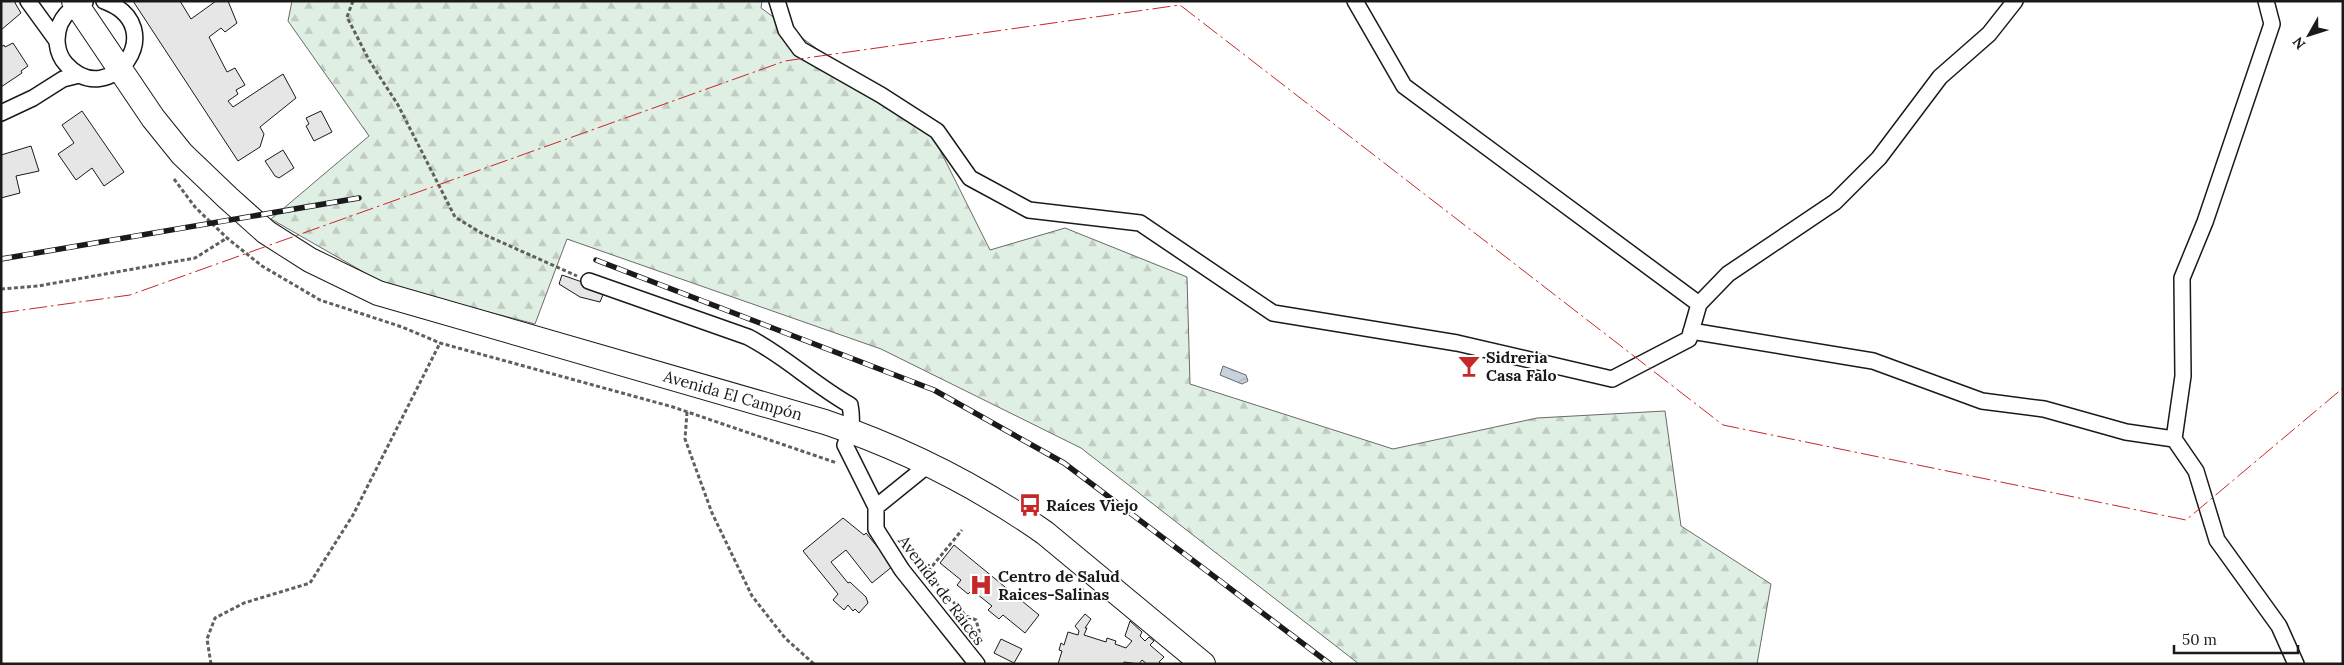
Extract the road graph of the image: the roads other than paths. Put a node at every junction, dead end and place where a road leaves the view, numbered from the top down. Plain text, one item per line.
1 (28, 1) edge
2 (777, 1) edge
3 (1355, 1) edge
4 (2015, 1) edge
5 (2266, 1) edge
6 (79, 3) edge
7 (110, 3) edge
8 (57, 42) junction
9 (120, 70) junction
10 (79, 75) junction
11 (1, 113) edge
12 (589, 281) road end
13 (1699, 304) junction
14 (1691, 331) junction
15 (851, 431) junction
16 (2174, 439) junction
17 (928, 465) junction
18 (876, 508) junction
19 (977, 664) edge
20 (1203, 664) edge
21 (2296, 664) edge

1 - 8 street
2 - 14 street
3 - 13 street
4 - 13 street
5 - 16 street
6 - 8 street
6 - 9 main road, Avenida El Campón
7 - 9 street
8 - 10 street
9 - 10 street
9 - 15 main road, Avenida El Campón
10 - 11 street
12 - 15 street, Avenida de Raíces
13 - 14 street
14 - 16 street
15 - 17 main road, Avenida El Campón
15 - 18 street, Avenida de Raíces
16 - 21 street
17 - 18 street
17 - 20 main road, Avenida El Campón
18 - 19 street, Avenida de Raíces

